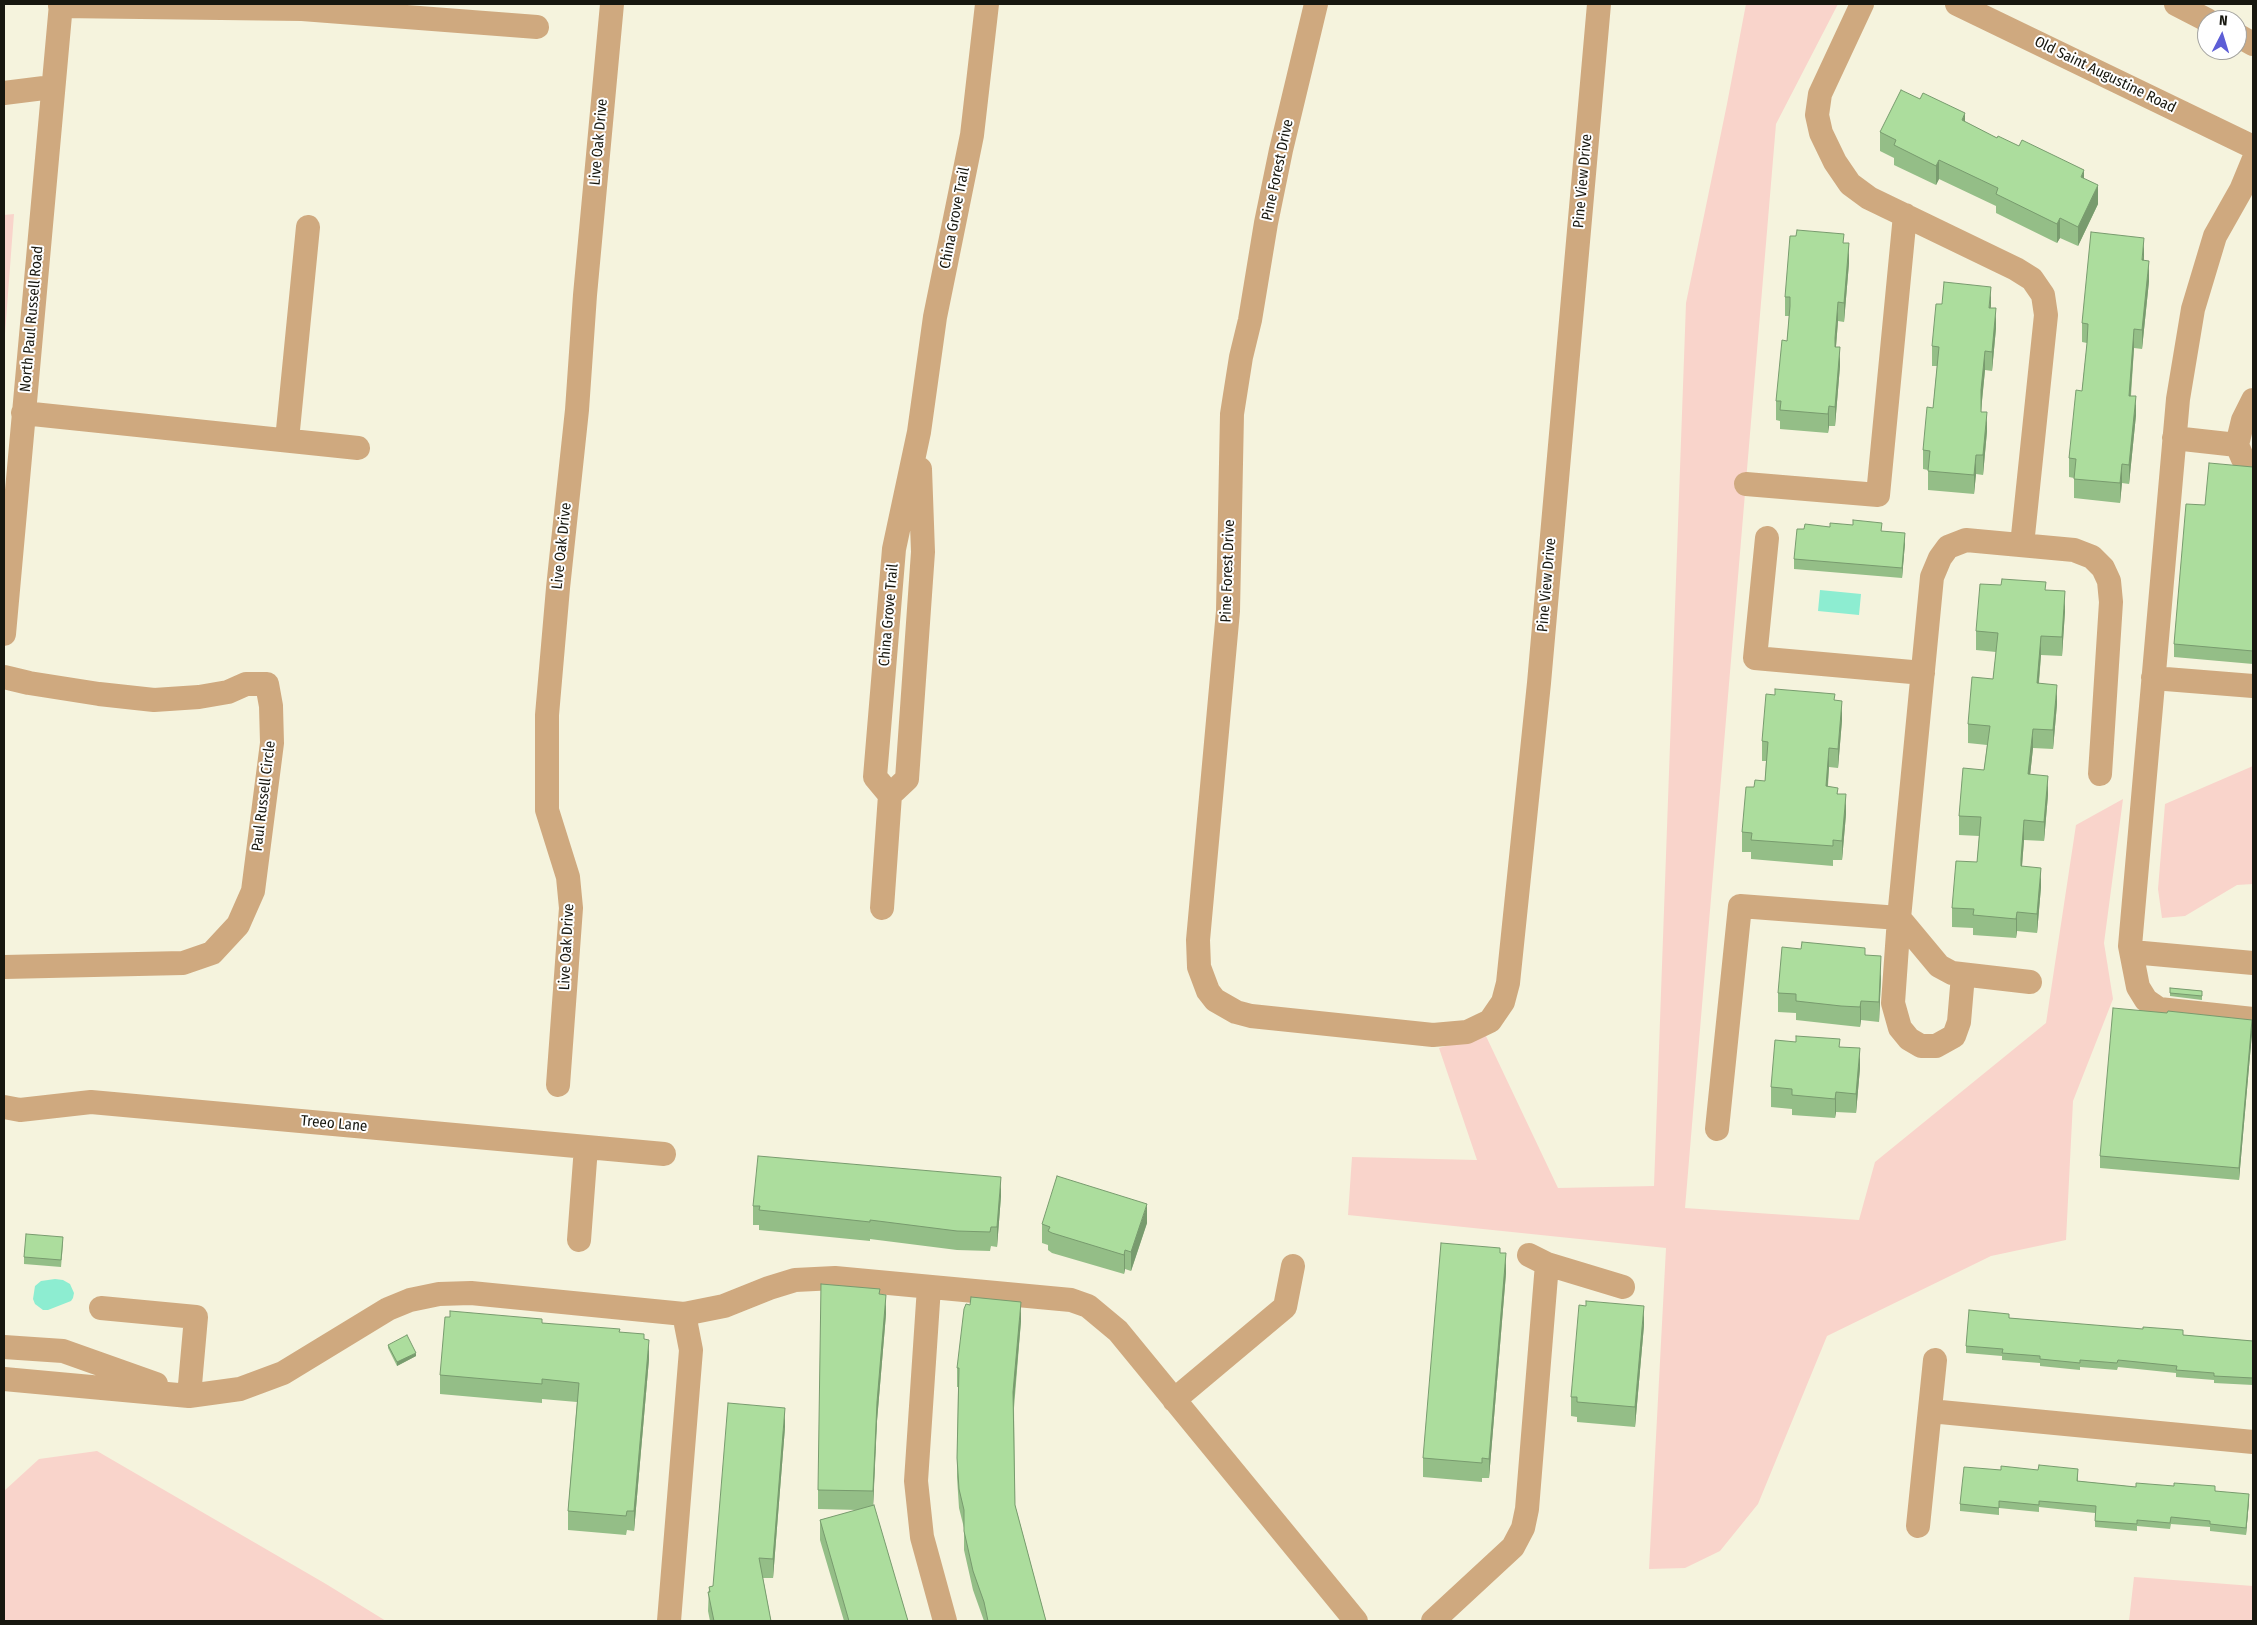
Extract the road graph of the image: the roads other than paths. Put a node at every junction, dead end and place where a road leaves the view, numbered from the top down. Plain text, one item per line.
1 (612, 4) edge
2 (988, 4) edge
3 (1316, 4) edge
4 (1599, 4) edge
5 (1862, 4) edge
6 (1957, 4) edge
7 (60, 5) edge
8 (2181, 5) edge
9 (303, 6) edge
10 (1994, 12) edge
11 (2197, 14) edge
12 (537, 27) dead end
13 (52, 87) junction
14 (4, 93) edge
15 (2253, 147) edge
16 (2253, 161) edge
17 (1905, 215) junction
18 (308, 227) dead end
19 (2253, 402) edge
20 (23, 413) junction
21 (919, 432) junction
22 (2174, 438) junction
23 (288, 440) junction
24 (2237, 445) junction
25 (358, 448) dead end
26 (2253, 466) edge
27 (1746, 484) dead end
28 (1767, 538) dead end
29 (2022, 546) junction
30 (4, 634) edge
31 (1923, 673) junction
32 (4, 677) edge
33 (2152, 678) junction
34 (2253, 686) edge
35 (2100, 774) dead end
36 (890, 795) junction
37 (882, 908) dead end
38 (1899, 918) junction
39 (2132, 952) junction
40 (2253, 963) edge
41 (4, 967) edge
42 (1964, 975) junction
43 (2030, 982) dead end
44 (2253, 1019) edge
45 (1352, 1027) joint
46 (558, 1086) dead end
47 (4, 1107) edge
48 (1717, 1129) dead end
49 (586, 1147) junction
50 (664, 1154) dead end
51 (578, 1240) dead end
52 (1293, 1266) dead end
53 (929, 1287) junction
54 (1623, 1287) dead end
55 (101, 1308) dead end
56 (684, 1314) junction
57 (4, 1346) edge
58 (81, 1358) junction
59 (1935, 1360) dead end
60 (4, 1379) edge
61 (79, 1386) junction
62 (189, 1396) junction
63 (1174, 1400) junction
64 (1930, 1412) junction
65 (2253, 1442) edge
66 (1918, 1526) dead end
67 (669, 1621) edge
68 (945, 1621) edge
69 (1356, 1621) edge
70 (1433, 1621) edge

1 - 46 street, Live Oak Drive
2 - 21 street, China Grove Trail
3 - 45 street, Pine Forest Drive
4 - 45 street, Pine View Drive
5 - 17 street
6 - 10 street, Old Saint Augustine Road
7 - 9 street
7 - 13 street, North Paul Russell Road
8 - 11 street
9 - 12 street
10 - 15 street, Old Saint Augustine Road
13 - 14 street
13 - 20 street, North Paul Russell Road
16 - 22 street
17 - 27 street
17 - 29 street
18 - 23 street
19 - 24 street
20 - 23 street
20 - 30 street, North Paul Russell Road
21 - 36 street, China Grove Trail
21 - 36 street, China Grove Trail
22 - 24 street
22 - 33 street
23 - 25 street
24 - 26 street
28 - 31 street
29 - 31 street
29 - 35 street
31 - 38 street
32 - 41 street, Paul Russell Circle
33 - 34 street
33 - 39 street
36 - 37 street
38 - 42 street
38 - 42 street
38 - 48 street
39 - 40 street
39 - 44 street
42 - 43 street
47 - 49 street, Treeo Lane
49 - 50 street, Treeo Lane
49 - 51 street
52 - 63 street
53 - 56 street
53 - 63 street
53 - 68 street
54 - 70 street
55 - 62 street
56 - 62 street
56 - 67 street
57 - 58 street
58 - 61 street
58 - 62 street
59 - 64 street
60 - 61 street
61 - 62 street
63 - 69 street
64 - 65 street
64 - 66 street

